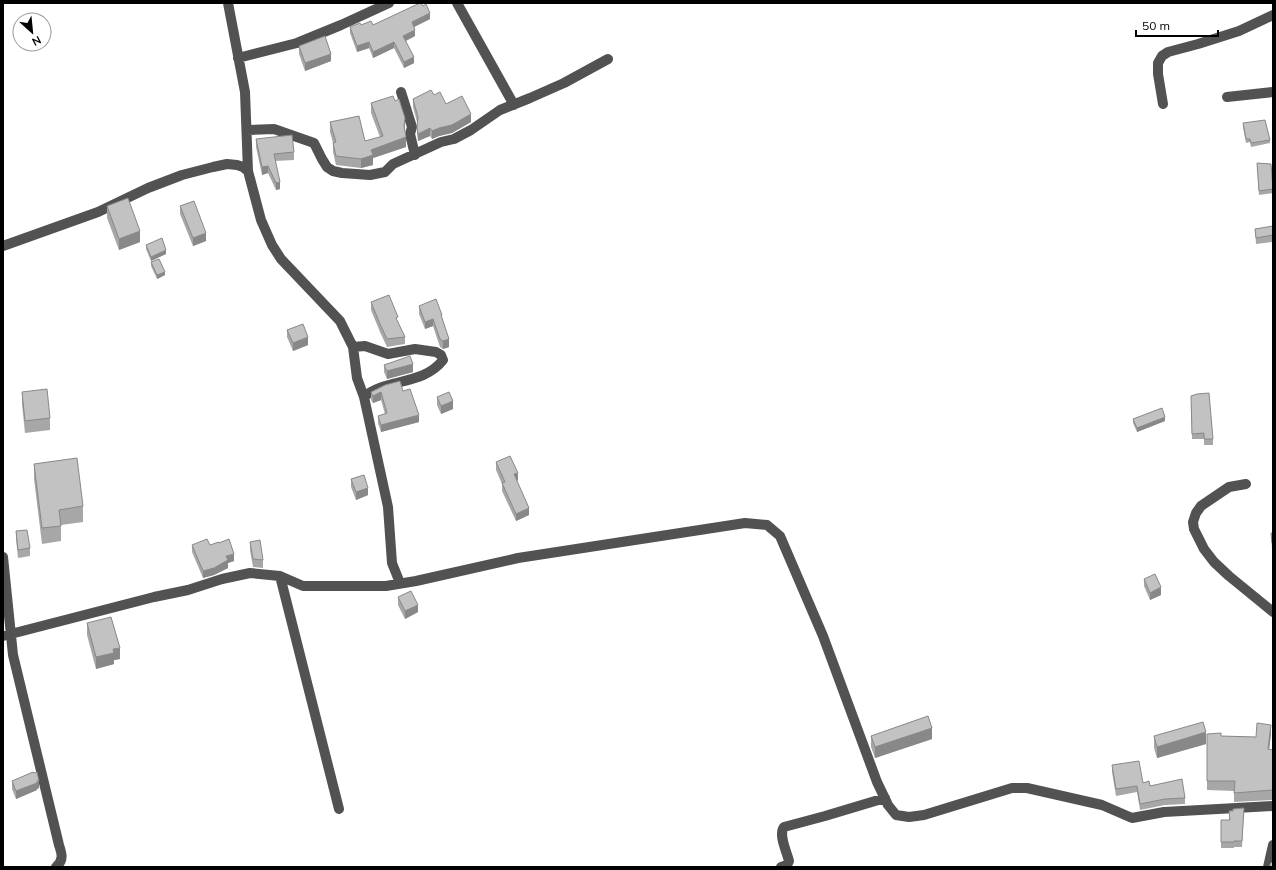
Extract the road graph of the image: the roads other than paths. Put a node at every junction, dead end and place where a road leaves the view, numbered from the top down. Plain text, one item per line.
1 (228, 3) edge
2 (389, 3) edge
3 (457, 3) edge
4 (1273, 15) edge
5 (238, 58) junction
6 (608, 59) dead end
7 (401, 92) dead end
8 (1273, 92) edge
9 (1227, 97) dead end
10 (1163, 104) dead end
11 (514, 105) junction
12 (247, 130) junction
13 (415, 155) junction
14 (248, 171) junction
15 (3, 246) edge
16 (353, 347) junction
17 (364, 397) junction
18 (1246, 484) dead end
19 (3, 557) edge
20 (280, 576) junction
21 (400, 583) junction
22 (1273, 612) edge
23 (7, 635) edge
24 (885, 798) junction
25 (1273, 806) edge
26 (339, 809) dead end
27 (1273, 845) edge
28 (59, 866) edge
29 (781, 867) edge
30 (1268, 867) edge

1 - 5 street
2 - 5 street
3 - 11 street
4 - 10 street
5 - 12 street
6 - 11 street
7 - 13 street
8 - 9 street
11 - 13 street
12 - 13 street
12 - 14 street
14 - 15 street
14 - 16 street
16 - 17 street
16 - 17 street
17 - 21 street
18 - 22 street
19 - 23 street
20 - 21 street
20 - 23 street
20 - 26 street
21 - 24 street
23 - 28 street
24 - 25 street
24 - 29 street
27 - 30 street

